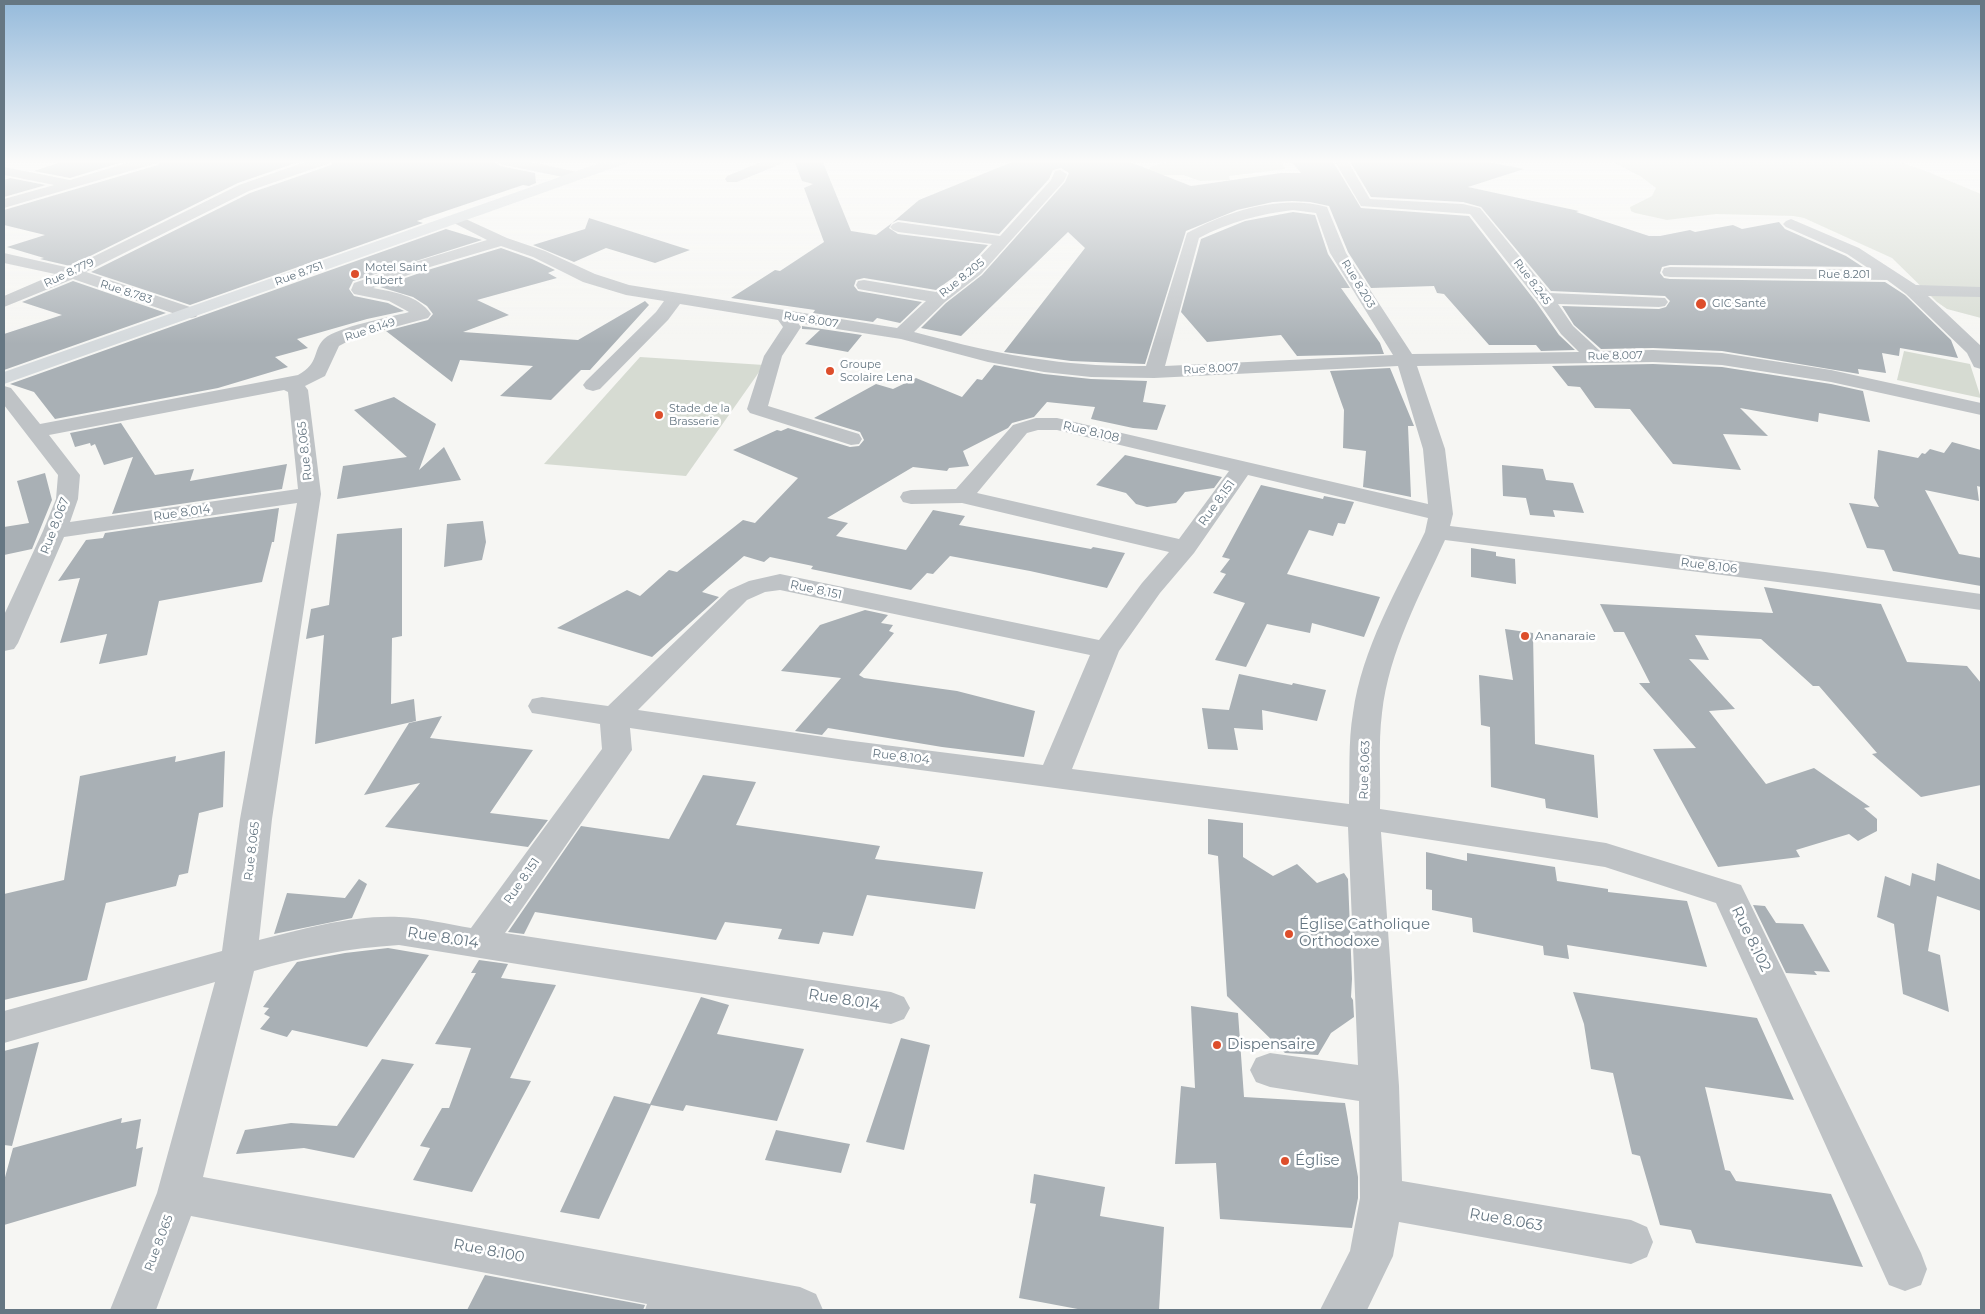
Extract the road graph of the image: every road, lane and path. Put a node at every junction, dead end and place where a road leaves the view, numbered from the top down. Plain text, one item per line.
1 (177, 221) edge
2 (450, 221) edge
3 (462, 221) edge
4 (1021, 221) edge
5 (1222, 221) edge
6 (1326, 221) edge
7 (1483, 221) edge
8 (1792, 224) dead end
9 (898, 227) dead end
10 (501, 241) junction
11 (1004, 241) junction
12 (4, 258) edge
13 (1670, 272) dead end
14 (72, 274) junction
15 (1891, 275) junction
16 (864, 285) dead end
17 (1912, 290) junction
18 (1981, 292) edge
19 (675, 298) junction
20 (939, 298) junction
21 (1545, 298) junction
22 (4, 302) edge
23 (1659, 302) dead end
24 (190, 313) junction
25 (784, 316) junction
26 (901, 334) junction
27 (1595, 357) junction
28 (1406, 360) junction
29 (1981, 362) edge
30 (1154, 372) junction
31 (4, 378) edge
32 (289, 384) junction
33 (593, 385) dead end
34 (4, 392) edge
35 (1981, 409) edge
36 (35, 431) junction
37 (851, 438) dead end
38 (1243, 466) junction
39 (310, 494) junction
40 (962, 496) junction
41 (911, 497) dead end
42 (1439, 523) junction
43 (55, 532) junction
44 (1185, 548) junction
45 (1981, 602) edge
46 (4, 643) edge
47 (1106, 650) junction
48 (542, 706) dead end
49 (614, 717) junction
50 (1053, 777) junction
51 (1364, 818) junction
52 (487, 945) junction
53 (239, 960) junction
54 (891, 1008) dead end
55 (4, 1027) edge
56 (1270, 1070) dead end
57 (1380, 1086) junction
58 (178, 1192) junction
59 (1381, 1198) junction
60 (1631, 1242) dead end
61 (1905, 1269) dead end
62 (672, 1299) edge
63 (133, 1310) edge
64 (800, 1310) edge
65 (1343, 1310) edge

1 - 14 street, Rue 8.779
2 - 24 main road, Rue 8.751
3 - 10 street, Rue 8.007
4 - 11 street, Rue 8.205
5 - 30 street, Rue 8.203
6 - 28 street, Rue 8.203
7 - 21 street, Rue 8.245
8 - 15 street
9 - 11 street
10 - 19 street, Rue 8.007
10 - 32 street, Rue 8.149
11 - 20 street, Rue 8.205
12 - 14 street, Rue 8.783
13 - 15 street, Rue 8.201
14 - 22 street, Rue 8.779
14 - 24 street, Rue 8.783
15 - 17 street
16 - 20 street
17 - 18 street
17 - 29 street
19 - 25 street, Rue 8.007
19 - 33 street
20 - 26 street, Rue 8.205
21 - 23 street
21 - 27 street, Rue 8.245
24 - 31 main road, Rue 8.751
25 - 26 street, Rue 8.007
25 - 37 street
26 - 30 street, Rue 8.007
27 - 28 street, Rue 8.007
27 - 35 street, Rue 8.007
28 - 30 street, Rue 8.007
28 - 42 street
32 - 36 street, Rue 8.149
32 - 39 street, Rue 8.065
34 - 36 street, Rue 8.067
36 - 43 street, Rue 8.067
38 - 40 street, Rue 8.108
38 - 42 street, Rue 8.108
38 - 44 street, Rue 8.151
39 - 43 street, Rue 8.014
39 - 53 street, Rue 8.065
40 - 41 street
40 - 44 street
42 - 45 street, Rue 8.106
42 - 51 street, Rue 8.063
43 - 46 street, Rue 8.067
44 - 47 street, Rue 8.151
47 - 49 street, Rue 8.151
47 - 50 street
48 - 49 street, Rue 8.104
49 - 50 street, Rue 8.104
49 - 52 street, Rue 8.151
50 - 51 street, Rue 8.104
51 - 57 street, Rue 8.063
51 - 61 street, Rue 8.102
52 - 53 street, Rue 8.014
52 - 54 street, Rue 8.014
53 - 55 street, Rue 8.014
53 - 58 street, Rue 8.065
56 - 57 street
57 - 59 street, Rue 8.063
58 - 62 street, Rue 8.100
58 - 63 street, Rue 8.065
59 - 60 street, Rue 8.063
59 - 65 street, Rue 8.063
62 - 64 street, Rue 8.100

